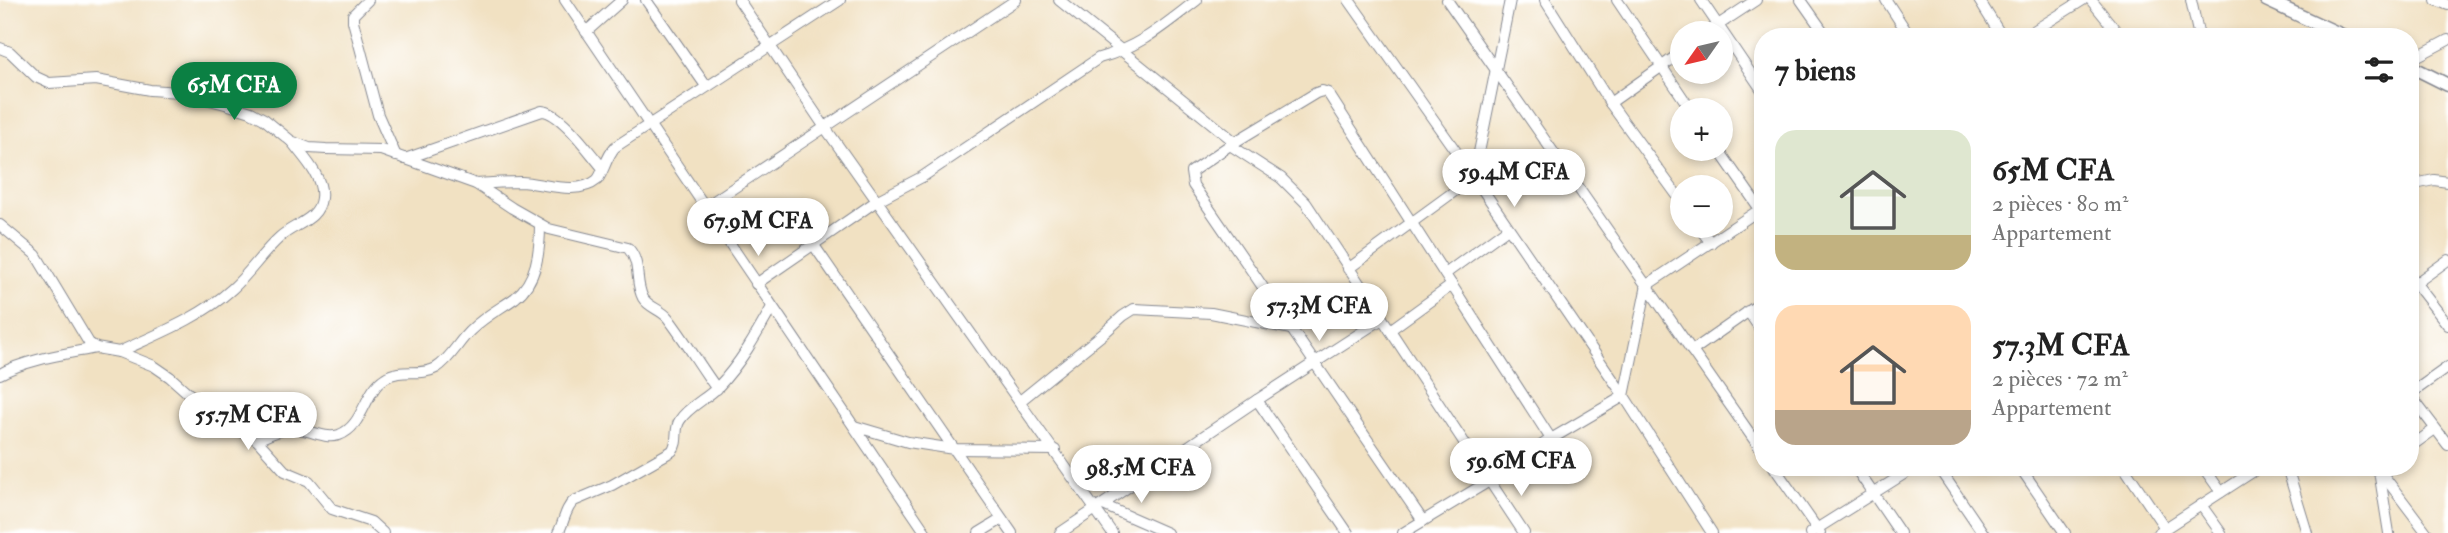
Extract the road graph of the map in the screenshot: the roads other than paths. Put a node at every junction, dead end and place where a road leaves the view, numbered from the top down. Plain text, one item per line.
1 (368, 0) edge
2 (565, 0) edge
3 (622, 0) edge
4 (646, 0) edge
5 (739, 0) edge
6 (840, 0) edge
7 (1016, 0) edge
8 (1059, 0) edge
9 (1197, 0) edge
10 (1349, 0) edge
11 (1447, 0) edge
12 (1510, 0) edge
13 (1545, 0) edge
14 (1617, 0) edge
15 (1701, 0) edge
16 (1756, 0) edge
17 (1801, 0) edge
18 (1886, 0) edge
19 (1979, 0) edge
20 (2084, 0) edge
21 (2091, 0) edge
22 (2191, 0) edge
23 (2266, 0) edge
24 (2436, 0) edge
25 (2448, 5) edge
26 (1714, 21) edge
27 (1723, 21) edge
28 (1821, 28) edge
29 (1904, 28) edge
30 (1996, 28) edge
31 (2039, 28) edge
32 (2114, 28) edge
33 (2197, 28) edge
34 (2327, 28) edge
35 (586, 32) junction
36 (2448, 40) edge
37 (770, 44) junction
38 (0, 48) edge
39 (1733, 48) edge
40 (1123, 52) junction
41 (2419, 55) edge
42 (1670, 61) edge
43 (1661, 67) junction
44 (1496, 69) junction
45 (2419, 70) edge
46 (1754, 78) edge
47 (2448, 85) edge
48 (706, 86) junction
49 (1683, 98) edge
50 (1610, 103) junction
51 (648, 124) junction
52 (824, 126) junction
53 (291, 141) junction
54 (1232, 144) junction
55 (400, 158) junction
56 (1727, 161) edge
57 (602, 167) junction
58 (1474, 177) junction
59 (2448, 182) edge
60 (2419, 183) edge
61 (476, 184) junction
62 (1670, 186) edge
63 (1754, 199) edge
64 (878, 201) junction
65 (705, 207) junction
66 (1754, 215) edge
67 (1412, 222) junction
68 (0, 225) edge
69 (540, 225) junction
70 (1508, 228) junction
71 (1707, 238) edge
72 (1711, 243) junction
73 (813, 244) junction
74 (2448, 261) edge
75 (1348, 269) junction
76 (1445, 274) junction
77 (2419, 277) edge
78 (756, 284) junction
79 (1452, 285) junction
80 (1647, 285) junction
81 (2419, 288) edge
82 (772, 307) junction
83 (1754, 307) edge
84 (1748, 311) junction
85 (1382, 319) junction
86 (1754, 320) edge
87 (2448, 325) edge
88 (1291, 330) junction
89 (1390, 330) junction
90 (96, 348) junction
91 (1692, 351) junction
92 (120, 352) junction
93 (1314, 363) junction
94 (2448, 367) edge
95 (0, 374) edge
96 (2419, 388) edge
97 (716, 389) junction
98 (1624, 396) junction
99 (1257, 400) junction
100 (1020, 401) junction
101 (2419, 407) edge
102 (854, 426) junction
103 (2435, 429) junction
104 (257, 439) junction
105 (1552, 439) junction
106 (1754, 440) edge
107 (2419, 441) edge
108 (2448, 445) edge
109 (954, 449) junction
110 (1055, 450) junction
111 (1780, 476) edge
112 (1861, 476) edge
113 (1900, 476) edge
114 (1944, 476) edge
115 (2026, 476) edge
116 (2129, 476) edge
117 (2209, 476) edge
118 (2246, 476) edge
119 (2290, 476) edge
120 (2381, 476) edge
121 (2386, 476) edge
122 (1491, 480) junction
123 (2221, 492) junction
124 (1873, 494) junction
125 (2201, 505) junction
126 (1100, 507) junction
127 (1002, 519) junction
128 (1423, 521) junction
129 (2162, 531) edge
130 (1815, 532) edge
131 (383, 533) edge
132 (558, 533) edge
133 (926, 533) edge
134 (979, 533) edge
135 (1012, 533) edge
136 (1059, 533) edge
137 (1112, 533) edge
138 (1167, 533) edge
139 (1348, 533) edge
140 (1403, 533) edge
141 (1524, 533) edge
142 (1712, 533) edge
143 (1900, 533) edge
144 (1983, 533) edge
145 (2065, 533) edge
146 (2221, 533) edge
147 (2307, 533) edge
148 (2389, 533) edge
149 (2427, 533) edge

1 - 55 street
2 - 35 street
3 - 35 street
4 - 48 street
5 - 37 street
6 - 37 street
7 - 52 street
8 - 40 street
9 - 40 street
10 - 58 street
11 - 44 street
12 - 44 street
13 - 50 street
14 - 43 street
15 - 26 street
16 - 27 street
17 - 28 street
18 - 29 street
19 - 30 street
20 - 31 street
21 - 32 street
22 - 33 street
23 - 34 main road
24 - 25 street
35 - 51 street
36 - 41 street
37 - 48 street
37 - 52 street
38 - 53 street
39 - 46 street
40 - 54 street
40 - 64 street
42 - 43 street
43 - 49 street
43 - 50 street
44 - 58 street
44 - 80 street
45 - 47 main road
48 - 51 street
50 - 62 street
51 - 57 street
51 - 65 street
52 - 64 street
52 - 65 street
53 - 55 street
53 - 92 street
54 - 67 street
54 - 75 street
54 - 88 street
55 - 57 street
55 - 61 street
56 - 63 street
57 - 61 street
58 - 67 street
58 - 70 street
59 - 60 street
61 - 69 street
64 - 73 street
64 - 100 street
65 - 78 street
66 - 72 street
67 - 75 street
67 - 76 street
68 - 90 street
69 - 97 street
69 - 104 street
70 - 76 street
70 - 98 street
71 - 72 street
72 - 80 street
73 - 78 street
73 - 109 street
74 - 77 street
75 - 85 street
76 - 79 street
78 - 82 street
79 - 89 street
79 - 105 street
80 - 91 street
80 - 98 street
81 - 87 street
82 - 97 street
82 - 102 street
83 - 84 street
84 - 86 street
84 - 91 street
85 - 89 street
85 - 93 street
88 - 93 street
88 - 100 street
89 - 122 street
90 - 92 street
90 - 95 street
91 - 106 street
92 - 104 street
93 - 99 street
93 - 128 street
94 - 96 street
97 - 132 street
98 - 105 street
98 - 142 street
99 - 126 street
99 - 139 street
100 - 110 street
101 - 103 street
102 - 109 street
102 - 133 street
103 - 107 street
103 - 108 street
104 - 131 street
105 - 122 street
109 - 110 street
109 - 127 street
110 - 126 street
111 - 130 street
112 - 124 street
113 - 124 street
114 - 144 street
115 - 145 street
116 - 129 street
117 - 123 street
118 - 123 street
119 - 147 street
120 - 148 street
121 - 149 street
122 - 128 street
122 - 141 street
123 - 125 street
124 - 130 street
124 - 143 street
125 - 129 street
125 - 146 street
126 - 136 street
126 - 137 street
126 - 138 street
127 - 134 street
127 - 135 street
128 - 140 street

